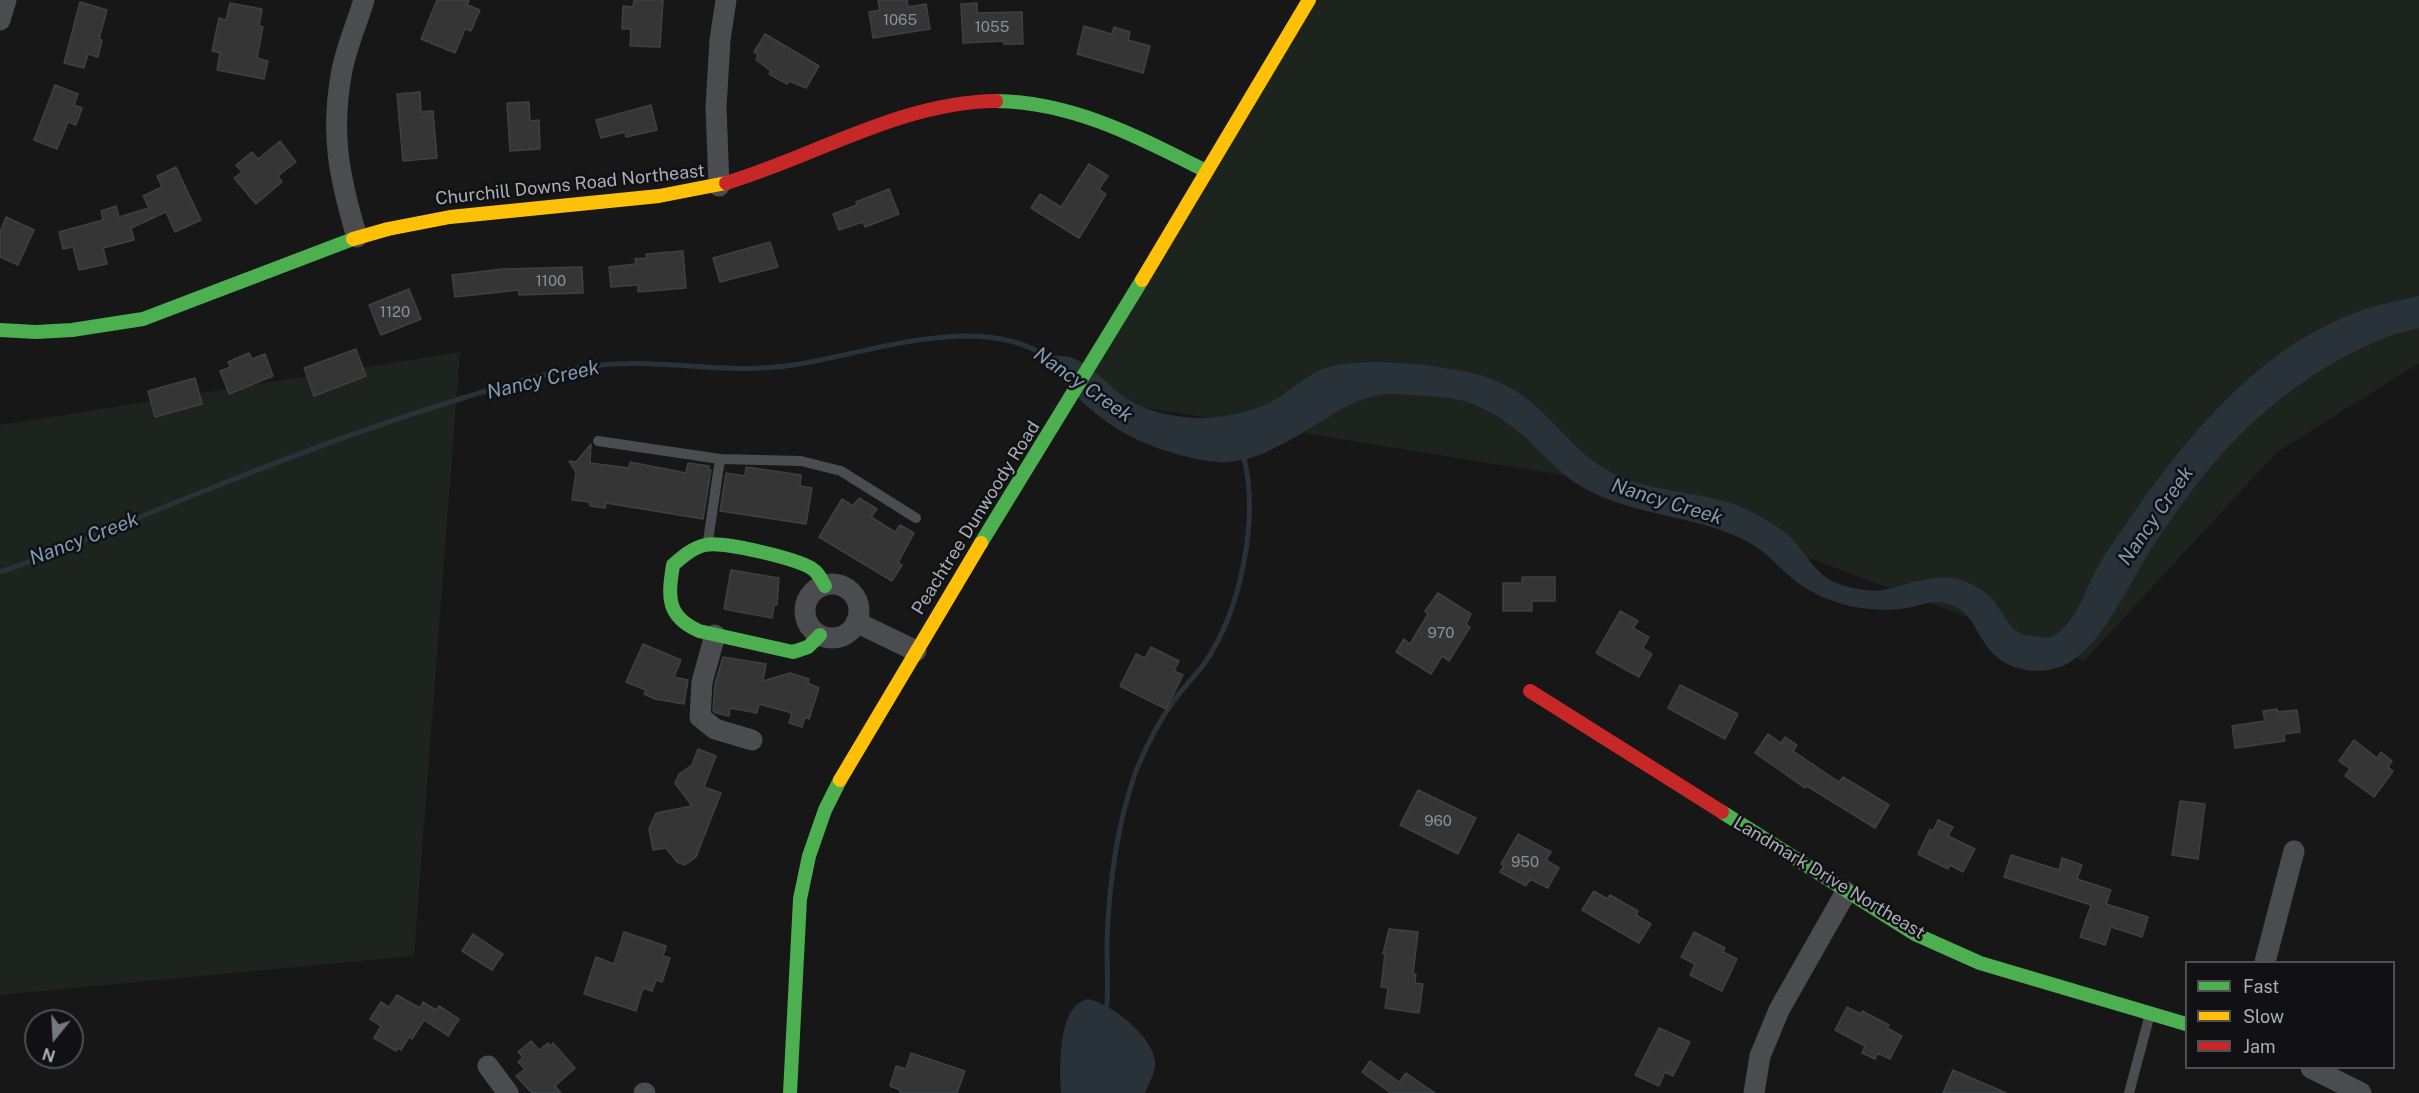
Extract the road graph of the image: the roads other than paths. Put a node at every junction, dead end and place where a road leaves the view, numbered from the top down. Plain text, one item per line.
1 (6, 0) edge
2 (364, 0) edge
3 (726, 0) edge
4 (1309, 0) edge
5 (0, 20) edge
6 (1206, 171) junction
7 (719, 186) junction
8 (357, 237) junction
9 (0, 330) edge
10 (598, 441) dead end
11 (720, 459) junction
12 (916, 518) dead end
13 (707, 544) junction
14 (825, 586) junction
15 (856, 622) junction
16 (715, 635) junction
17 (820, 635) junction
18 (916, 651) junction
19 (1530, 691) dead end
20 (752, 741) dead end
21 (2294, 851) dead end
22 (1846, 892) junction
23 (2266, 961) edge
24 (2150, 1013) junction
25 (2185, 1023) edge
26 (489, 1066) dead end
27 (2313, 1069) edge
28 (508, 1093) edge
29 (790, 1093) edge
30 (1754, 1093) edge
31 (2129, 1093) edge
32 (2361, 1093) edge

1 - 5 street
2 - 8 street
3 - 7 street
4 - 6 street, Peachtree Dunwoody Road
6 - 7 street, Churchill Downs Road Northeast
6 - 18 street, Peachtree Dunwoody Road
7 - 8 street, Churchill Downs Road Northeast
8 - 9 street, Churchill Downs Road Northeast
10 - 11 lane
11 - 12 lane
11 - 13 lane
13 - 14 street
13 - 16 street
14 - 15 street
14 - 17 street
15 - 17 street
15 - 18 street
16 - 17 street
16 - 20 street
18 - 29 street, Peachtree Dunwoody Road
19 - 22 street, Landmark Drive Northeast
21 - 23 street
22 - 24 street, Landmark Drive Northeast
22 - 30 street
24 - 25 street, Landmark Drive Northeast
24 - 31 lane
26 - 28 street
27 - 32 street

